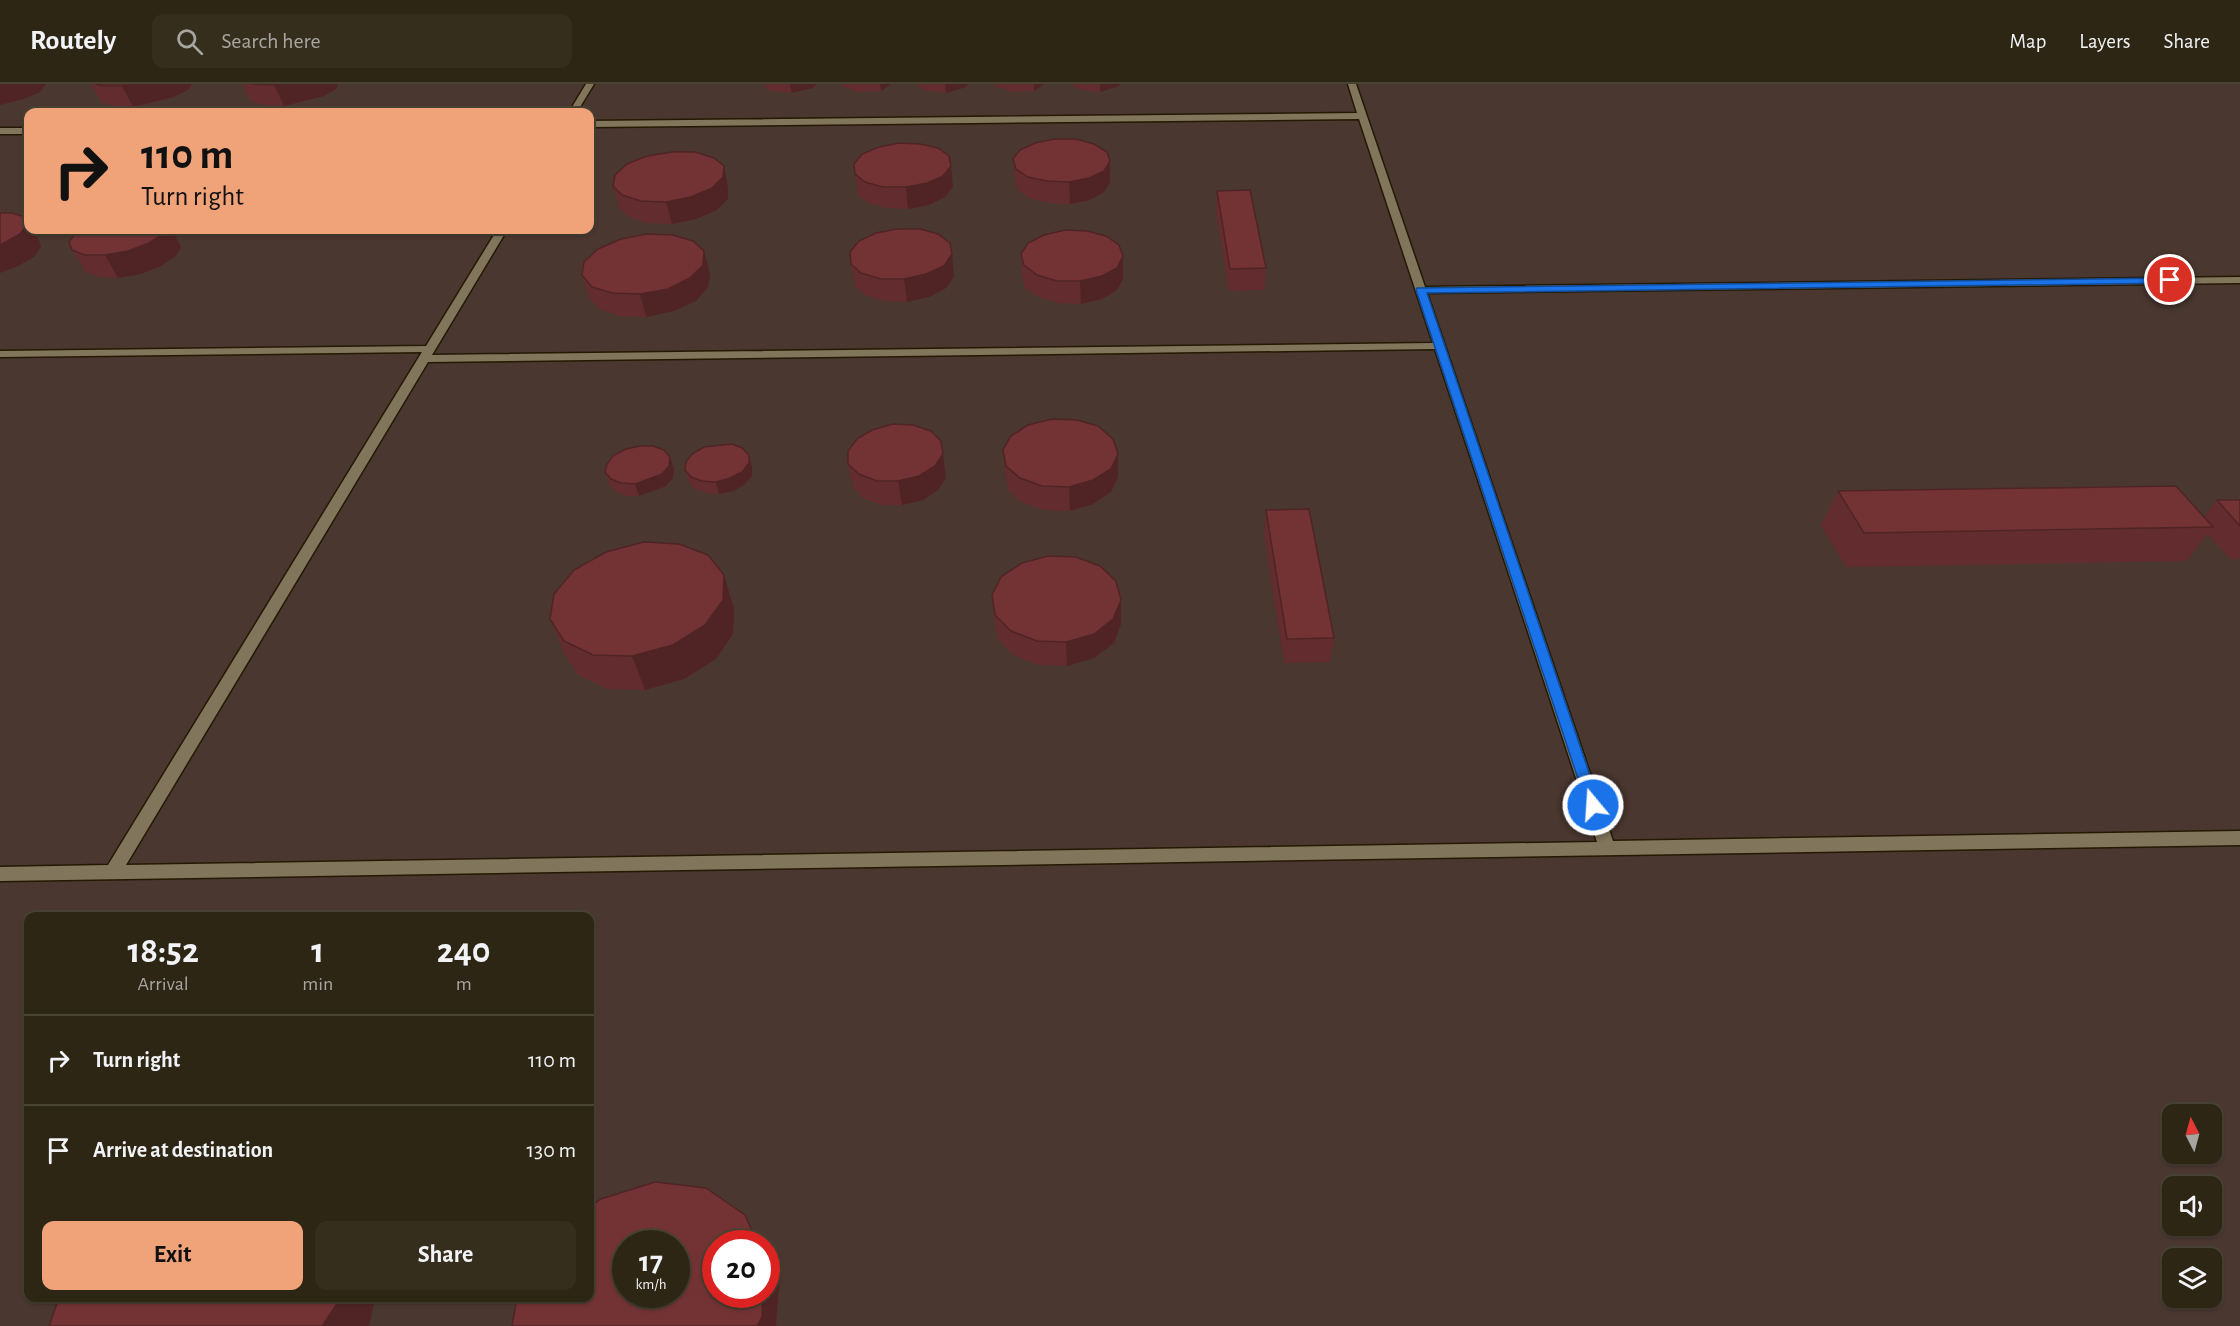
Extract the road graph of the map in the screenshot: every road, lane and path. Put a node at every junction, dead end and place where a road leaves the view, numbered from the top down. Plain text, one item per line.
1 (590, 84) edge
2 (1352, 84) edge
3 (575, 108) edge
4 (1362, 116) junction
5 (594, 124) edge
6 (0, 131) edge
7 (24, 131) edge
8 (500, 234) edge
9 (2240, 280) edge
10 (1421, 290) junction
11 (1440, 346) junction
12 (0, 354) edge
13 (427, 354) junction
14 (2240, 838) edge
15 (1608, 848) junction
16 (113, 872) junction
17 (0, 874) edge

1 - 3 lane
2 - 4 lane
4 - 5 lane
4 - 10 lane
6 - 7 lane
8 - 13 lane
9 - 10 lane
10 - 11 lane
11 - 13 lane
11 - 15 lane
12 - 13 lane
13 - 16 lane
14 - 15 lane
15 - 16 lane
16 - 17 lane

